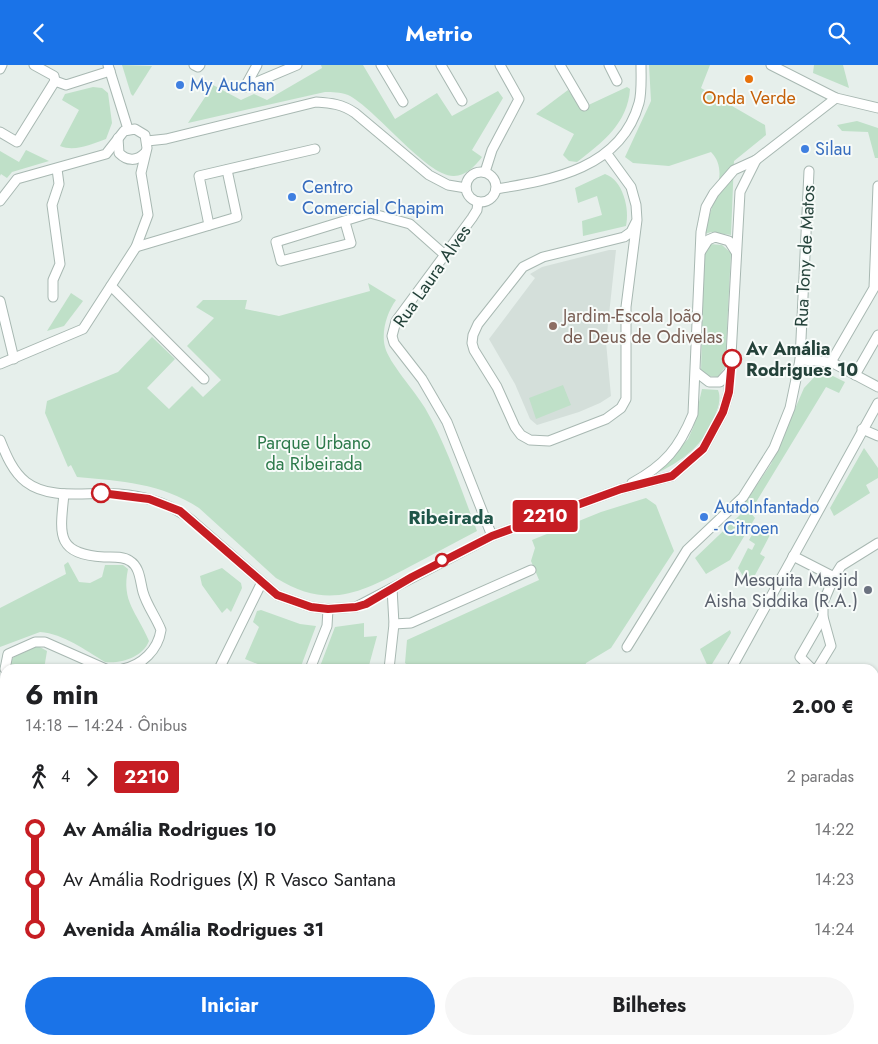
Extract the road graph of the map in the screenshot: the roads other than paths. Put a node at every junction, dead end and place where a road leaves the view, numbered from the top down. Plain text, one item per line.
1 (2, 65) edge
2 (34, 65) edge
3 (194, 65) edge
4 (200, 65) edge
5 (257, 65) edge
6 (297, 65) edge
7 (381, 65) edge
8 (441, 65) edge
9 (500, 65) edge
10 (560, 65) edge
11 (609, 65) edge
12 (640, 65) edge
13 (771, 65) edge
14 (109, 68) edge
15 (0, 69) edge
16 (55, 81) junction
17 (617, 81) dead end
18 (836, 97) junction
19 (462, 101) dead end
20 (403, 102) dead end
21 (584, 106) dead end
22 (878, 108) edge
23 (128, 129) junction
24 (0, 132) edge
25 (118, 138) junction
26 (148, 141) junction
27 (315, 149) dead end
28 (145, 153) junction
29 (607, 154) junction
30 (756, 160) junction
31 (57, 169) junction
32 (226, 171) junction
33 (809, 171) dead end
34 (485, 172) junction
35 (878, 186) edge
36 (466, 188) junction
37 (496, 189) junction
38 (0, 201) edge
39 (478, 202) junction
40 (637, 220) junction
41 (345, 222) junction
42 (209, 225) junction
43 (136, 247) junction
44 (700, 253) junction
45 (737, 253) junction
46 (446, 255) junction
47 (111, 287) junction
48 (876, 289) edge
49 (53, 297) dead end
50 (0, 301) edge
51 (878, 335) edge
52 (14, 359) junction
53 (800, 360) junction
54 (831, 362) junction
55 (0, 364) edge
56 (732, 369) junction
57 (696, 372) junction
58 (855, 375) junction
59 (204, 379) dead end
60 (878, 387) edge
61 (878, 403) edge
62 (862, 429) junction
63 (878, 436) edge
64 (0, 440) edge
65 (2, 452) edge
66 (621, 489) junction
67 (64, 494) junction
68 (492, 536) junction
69 (878, 543) edge
70 (793, 556) junction
71 (531, 571) dead end
72 (834, 577) junction
73 (261, 583) junction
74 (392, 588) junction
75 (328, 609) junction
76 (824, 617) junction
77 (394, 624) junction
78 (627, 647) dead end
79 (6, 664) edge
80 (95, 664) edge
81 (137, 664) edge
82 (221, 664) edge
83 (312, 664) edge
84 (391, 664) edge
85 (734, 664) edge
86 (807, 664) edge
87 (820, 664) edge

1 - 15 street
2 - 16 street
3 - 4 street
5 - 6 street
7 - 20 street
8 - 19 street
9 - 34 street
10 - 21 street
11 - 17 street
12 - 29 street
13 - 18 street
14 - 16 street
14 - 23 street
16 - 24 street
18 - 22 street
18 - 30 street
23 - 25 street
23 - 26 street
25 - 28 street
25 - 31 street
26 - 28 street
26 - 36 street
27 - 32 street
28 - 43 street
29 - 37 street
29 - 40 street
30 - 44 street
30 - 45 street
31 - 38 street
31 - 49 street
32 - 42 street
32 - 42 street
33 - 53 street, Rua Tony de Matos
34 - 36 street
34 - 37 street
35 - 48 street
36 - 39 street
37 - 39 street
39 - 46 street, Rua Laura Alves
40 - 40 street
41 - 41 street
41 - 46 street
42 - 43 street
43 - 47 street
44 - 45 street
44 - 57 street
45 - 56 street
46 - 68 street, Rua Laura Alves
47 - 52 street
47 - 59 street
48 - 54 street
50 - 52 street
51 - 58 street
52 - 55 street
53 - 54 street
53 - 78 street, Rua Tony de Matos
54 - 58 street
56 - 57 street
56 - 66 street
57 - 66 street
58 - 60 street
61 - 62 street
62 - 63 street
62 - 70 street
64 - 65 street
65 - 67 street
66 - 68 street
67 - 73 street
67 - 81 street
68 - 74 street
69 - 72 street
70 - 72 street
70 - 85 street
71 - 77 street
72 - 76 street
73 - 75 street
73 - 82 street
74 - 75 street
74 - 77 street
75 - 83 street
76 - 86 street
76 - 87 street
77 - 84 street
79 - 80 street

